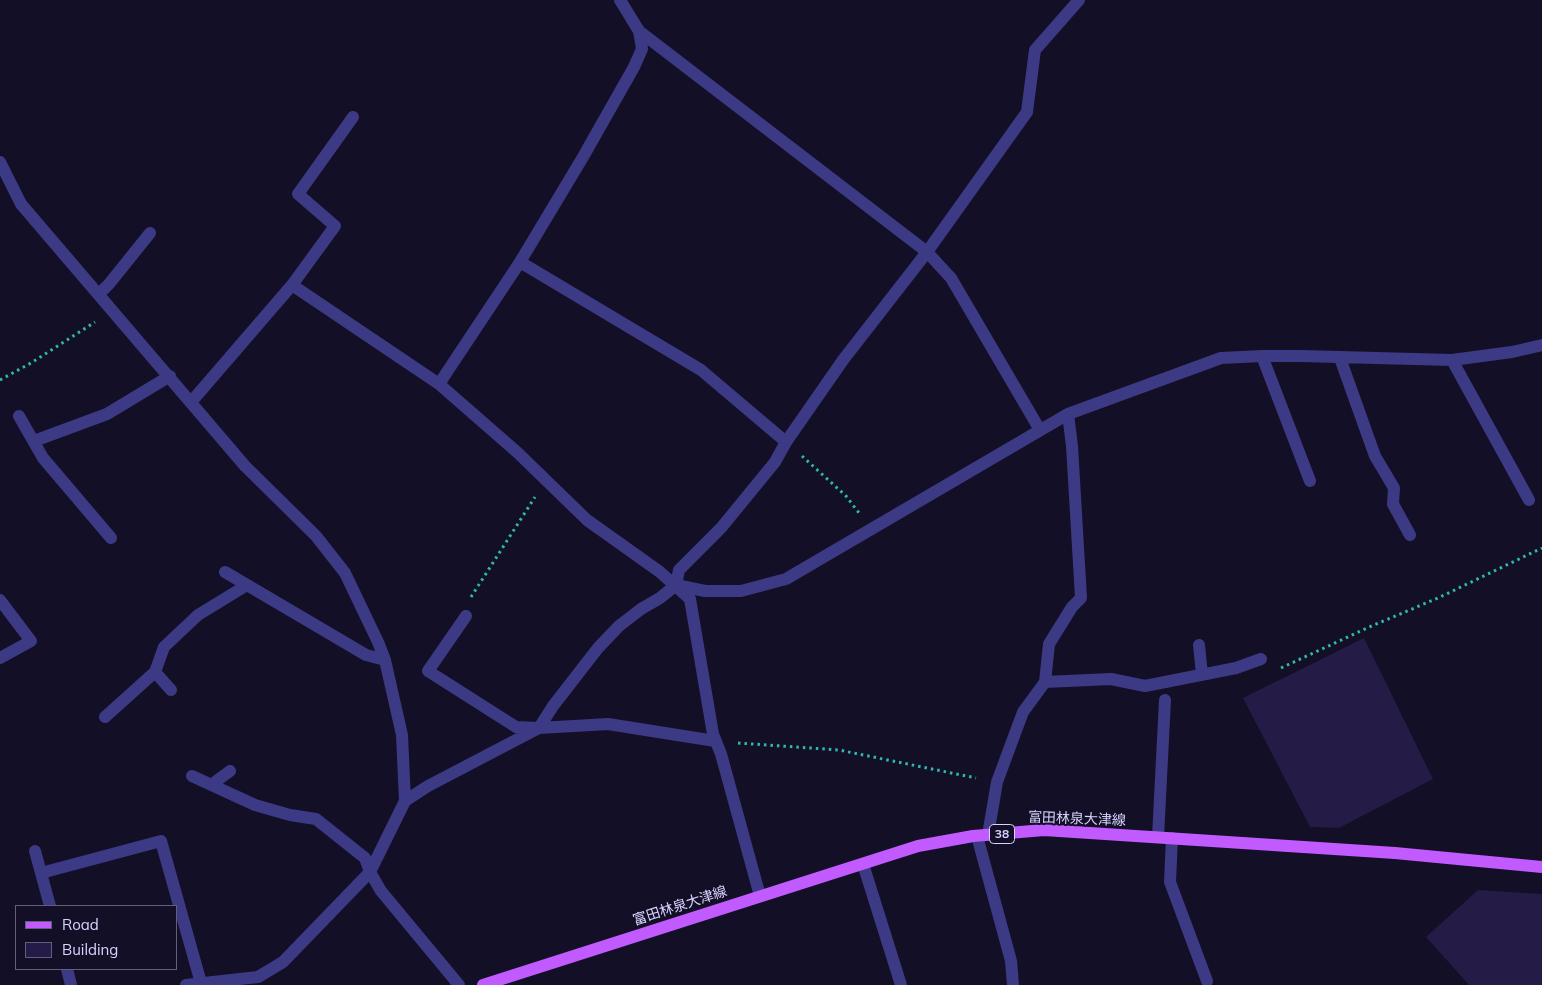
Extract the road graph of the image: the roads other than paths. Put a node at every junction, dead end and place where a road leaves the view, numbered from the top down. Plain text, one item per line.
1 (620, 0) edge
2 (1079, 0) edge
3 (639, 31) junction
4 (353, 117) dead end
5 (0, 162) edge
6 (150, 233) dead end
7 (927, 252) junction
8 (520, 262) junction
9 (292, 285) junction
10 (99, 294) junction
11 (1542, 345) edge
12 (1262, 356) junction
13 (1340, 358) junction
14 (1452, 360) junction
15 (170, 376) junction
16 (439, 384) junction
17 (192, 402) junction
18 (1068, 414) junction
19 (19, 416) dead end
20 (1040, 430) junction
21 (34, 441) junction
22 (786, 442) junction
23 (1310, 481) dead end
24 (1529, 500) dead end
25 (1410, 535) dead end
26 (111, 538) dead end
27 (225, 572) dead end
28 (676, 584) junction
29 (247, 585) junction
30 (0, 600) edge
31 (466, 616) road end
32 (1199, 645) dead end
33 (0, 658) edge
34 (1261, 659) dead end
35 (384, 660) junction
36 (155, 672) junction
37 (1202, 675) junction
38 (1045, 682) junction
39 (171, 690) dead end
40 (1165, 700) dead end
41 (105, 717) dead end
42 (539, 728) junction
43 (715, 742) junction
44 (230, 771) dead end
45 (192, 776) dead end
46 (211, 785) junction
47 (405, 801) junction
48 (983, 836) junction
49 (1158, 837) junction
50 (1172, 838) junction
51 (35, 851) dead end
52 (863, 864) junction
53 (1542, 867) edge
54 (370, 872) junction
55 (41, 873) junction
56 (760, 896) junction
57 (50, 905) edge
58 (67, 970) edge
59 (1207, 981) dead end
60 (201, 983) junction
61 (71, 985) edge
62 (186, 985) edge
63 (459, 985) edge
64 (483, 985) edge
65 (900, 985) edge
66 (1013, 985) edge

1 - 3 street
2 - 7 street
3 - 7 street
3 - 8 street
4 - 9 street
5 - 10 street
6 - 10 street
7 - 20 street
7 - 22 street
8 - 16 street
8 - 22 street
9 - 16 street
9 - 17 street
10 - 15 street
11 - 14 street
12 - 13 street
12 - 18 street
12 - 23 street
13 - 14 street
13 - 25 street
14 - 24 street
15 - 17 street
15 - 21 street
16 - 28 street
17 - 35 street
18 - 20 street
18 - 38 street
19 - 21 street
20 - 28 street
21 - 26 street
22 - 28 street
27 - 29 street
28 - 42 street
28 - 43 street
29 - 35 street
29 - 36 street
30 - 33 street
31 - 42 street
32 - 37 street
34 - 37 street
35 - 47 street
36 - 39 street
36 - 41 street
37 - 38 street
38 - 48 street
40 - 49 street
42 - 43 street
42 - 47 street
43 - 56 street
44 - 46 street
45 - 46 street
46 - 54 street
47 - 54 street
48 - 49 main road, 富田林泉大津線 / 38
48 - 52 main road, 富田林泉大津線 / 38
48 - 66 street
49 - 50 main road, 富田林泉大津線 / 38
50 - 53 main road, 富田林泉大津線 / 38
50 - 59 street
51 - 55 street
52 - 56 main road, 富田林泉大津線 / 38
52 - 65 street
54 - 60 street
54 - 63 street
55 - 57 street
55 - 60 street
56 - 64 main road, 富田林泉大津線 / 38
58 - 61 street
60 - 62 street

